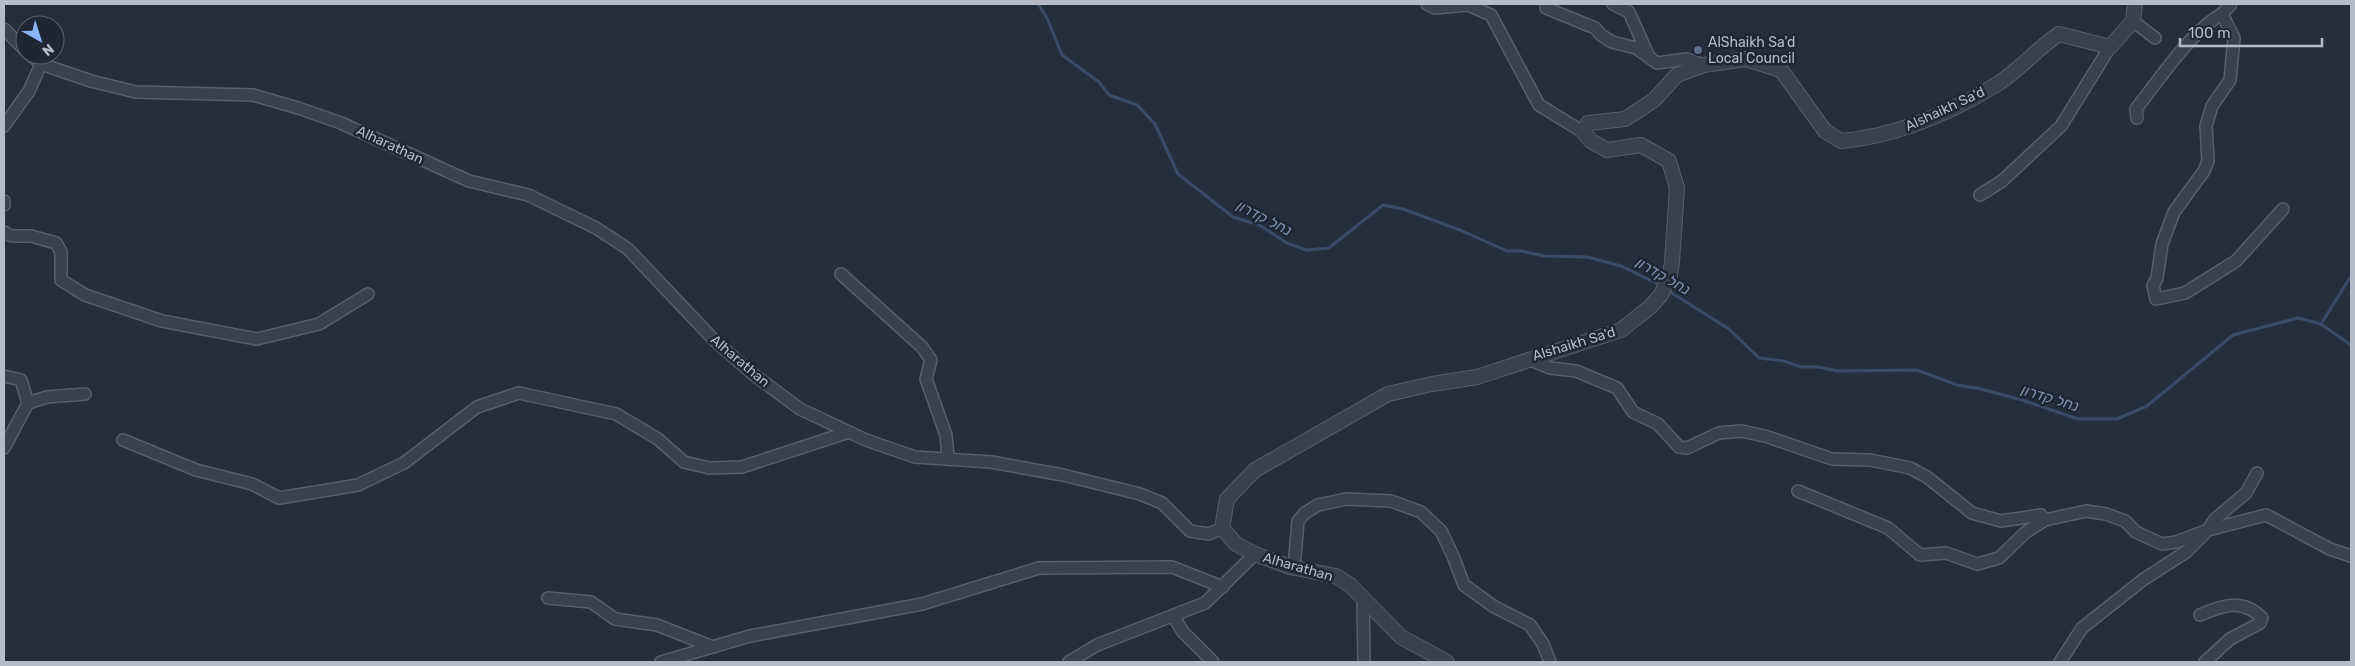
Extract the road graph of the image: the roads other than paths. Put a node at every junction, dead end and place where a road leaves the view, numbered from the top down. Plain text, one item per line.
1 (1427, 4) edge
2 (1614, 4) edge
3 (2135, 4) edge
4 (2231, 4) edge
5 (1546, 8) dead end
6 (2222, 14) junction
7 (2133, 21) junction
8 (4, 30) edge
9 (2155, 38) dead end
10 (15, 40) edge
11 (2110, 47) junction
12 (1648, 57) junction
13 (41, 65) edge
14 (45, 65) edge
15 (1704, 65) junction
16 (2137, 118) dead end
17 (4, 126) edge
18 (1583, 132) junction
19 (1980, 195) dead end
20 (4, 200) edge
21 (4, 205) edge
22 (2283, 209) dead end
23 (4, 232) edge
24 (841, 274) dead end
25 (368, 294) dead end
26 (1528, 359) junction
27 (4, 376) edge
28 (85, 394) dead end
29 (28, 403) junction
30 (849, 432) junction
31 (123, 440) dead end
32 (4, 448) edge
33 (948, 457) junction
34 (2257, 473) dead end
35 (1798, 491) dead end
36 (2045, 520) junction
37 (1222, 528) junction
38 (2208, 530) junction
39 (1255, 554) junction
40 (2351, 556) edge
41 (1294, 568) junction
42 (1223, 587) junction
43 (548, 598) dead end
44 (1363, 599) junction
45 (2200, 615) dead end
46 (1173, 616) junction
47 (713, 647) junction
48 (661, 662) edge
49 (1069, 662) edge
50 (1213, 662) edge
51 (1364, 662) edge
52 (1447, 662) edge
53 (1550, 662) edge
54 (2060, 662) edge
55 (2205, 662) edge

1 - 18 street
2 - 12 street
3 - 7 street
4 - 6 street
5 - 12 street
6 - 16 street
6 - 22 street
7 - 9 street
7 - 11 street
8 - 10 street
11 - 15 street, Alshaikh Sa'd
11 - 19 street
12 - 15 street
13 - 17 street
14 - 30 street, Alharathan
15 - 18 street, Alshaikh Sa'd
18 - 26 street, Alshaikh Sa'd
20 - 21 street
23 - 25 street
24 - 33 street
26 - 36 street
26 - 37 street, Alshaikh Sa'd
27 - 29 street
28 - 29 street
29 - 32 street
30 - 31 street
30 - 33 street, Alharathan
33 - 37 street, Alharathan
34 - 38 street
35 - 36 street
36 - 38 street
37 - 39 street, Alharathan
38 - 40 street
38 - 54 street
39 - 41 street, Alharathan
39 - 42 street
41 - 44 street, Alharathan
41 - 53 street
42 - 46 street
42 - 47 street
43 - 47 street
44 - 51 street
44 - 52 street, Alharathan
45 - 55 street
46 - 49 street
46 - 50 street
47 - 48 street

